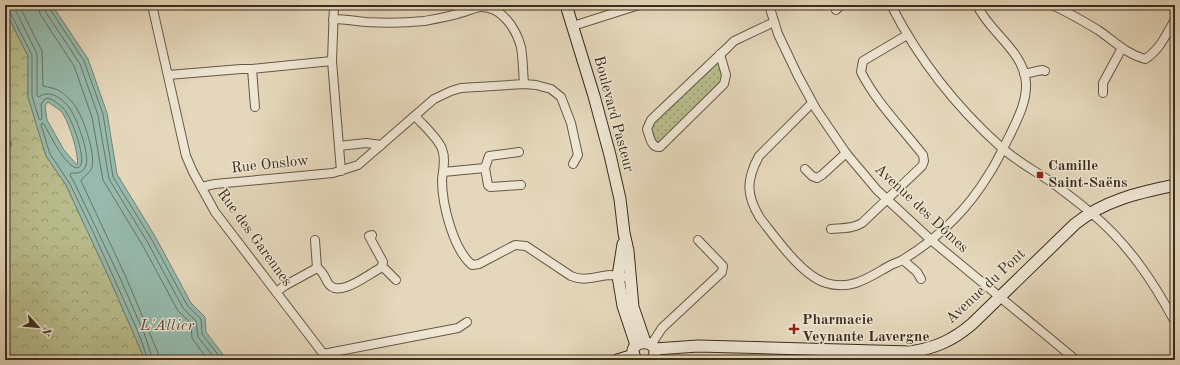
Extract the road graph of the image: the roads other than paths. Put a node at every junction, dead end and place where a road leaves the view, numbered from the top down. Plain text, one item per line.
1 (152, 5) edge
2 (334, 5) edge
3 (566, 5) edge
4 (639, 5) edge
5 (769, 5) edge
6 (891, 5) edge
7 (976, 5) edge
8 (1052, 5) edge
9 (625, 7) edge
10 (333, 19) junction
11 (1175, 20) edge
12 (774, 22) junction
13 (573, 26) junction
14 (907, 36) junction
15 (1122, 48) junction
16 (720, 54) junction
17 (332, 61) junction
18 (252, 69) junction
19 (1045, 71) dead end
20 (1024, 74) junction
21 (168, 76) junction
22 (524, 84) junction
23 (1103, 93) dead end
24 (812, 103) junction
25 (255, 107) dead end
26 (415, 116) junction
27 (381, 145) junction
28 (339, 146) junction
29 (1003, 149) junction
30 (520, 152) dead end
31 (846, 153) junction
32 (573, 164) dead end
33 (485, 168) junction
34 (805, 169) dead end
35 (341, 171) junction
36 (443, 172) junction
37 (522, 184) dead end
38 (1175, 185) edge
39 (201, 187) junction
40 (886, 200) junction
41 (1090, 212) junction
42 (831, 229) dead end
43 (624, 234) junction
44 (372, 235) dead end
45 (315, 240) dead end
46 (698, 240) dead end
47 (931, 240) junction
48 (903, 260) junction
49 (382, 266) junction
50 (317, 268) junction
51 (618, 276) junction
52 (630, 278) junction
53 (921, 279) dead end
54 (396, 280) dead end
55 (276, 292) junction
56 (999, 297) junction
57 (467, 322) dead end
58 (1175, 322) edge
59 (644, 351) edge
60 (325, 357) edge
61 (617, 360) edge
62 (1076, 360) edge

1 - 21 street, Rue des Garennes
2 - 10 street
3 - 13 street, Boulevard Pasteur
4 - 9 street
5 - 12 street, Avenue des Dômes
6 - 14 street
7 - 20 street
8 - 15 street
9 - 13 street
10 - 17 street
10 - 22 street
11 - 15 street
12 - 16 street
12 - 24 street, Avenue des Dômes
13 - 43 street, Boulevard Pasteur
14 - 29 street
14 - 40 street
15 - 23 street
16 - 16 street
17 - 18 street
17 - 28 street
18 - 21 street
18 - 25 street
19 - 20 street
20 - 29 street
21 - 39 street, Rue des Garennes
22 - 26 street, Rue Onslow
22 - 32 street, Rue Onslow
24 - 31 street, Avenue des Dômes
24 - 48 street
26 - 27 street, Rue Onslow
26 - 36 street
27 - 28 street
27 - 35 street, Rue Onslow
28 - 35 street
29 - 41 street
29 - 47 street
30 - 33 street
31 - 34 street
31 - 40 street, Avenue des Dômes
33 - 36 street
33 - 37 street
35 - 39 street, Rue Onslow
36 - 51 street
38 - 41 street, Avenue du Pont
39 - 55 street, Rue des Garennes
40 - 42 street
40 - 47 street, Avenue des Dômes
41 - 56 street, Avenue du Pont
41 - 58 street
43 - 51 street, Boulevard Pasteur
43 - 52 street, Boulevard Pasteur
44 - 49 street
45 - 50 street
46 - 59 street
47 - 48 street
47 - 56 street, Avenue des Dômes
48 - 53 street
49 - 50 street
49 - 54 street
50 - 55 street
51 - 52 street
51 - 59 street, Boulevard Pasteur
52 - 59 street, Boulevard Pasteur
55 - 60 street, Rue des Garennes
56 - 59 street, Avenue du Pont
56 - 62 street, Avenue des Dômes
57 - 60 street
59 - 61 street, Avenue du Pont

